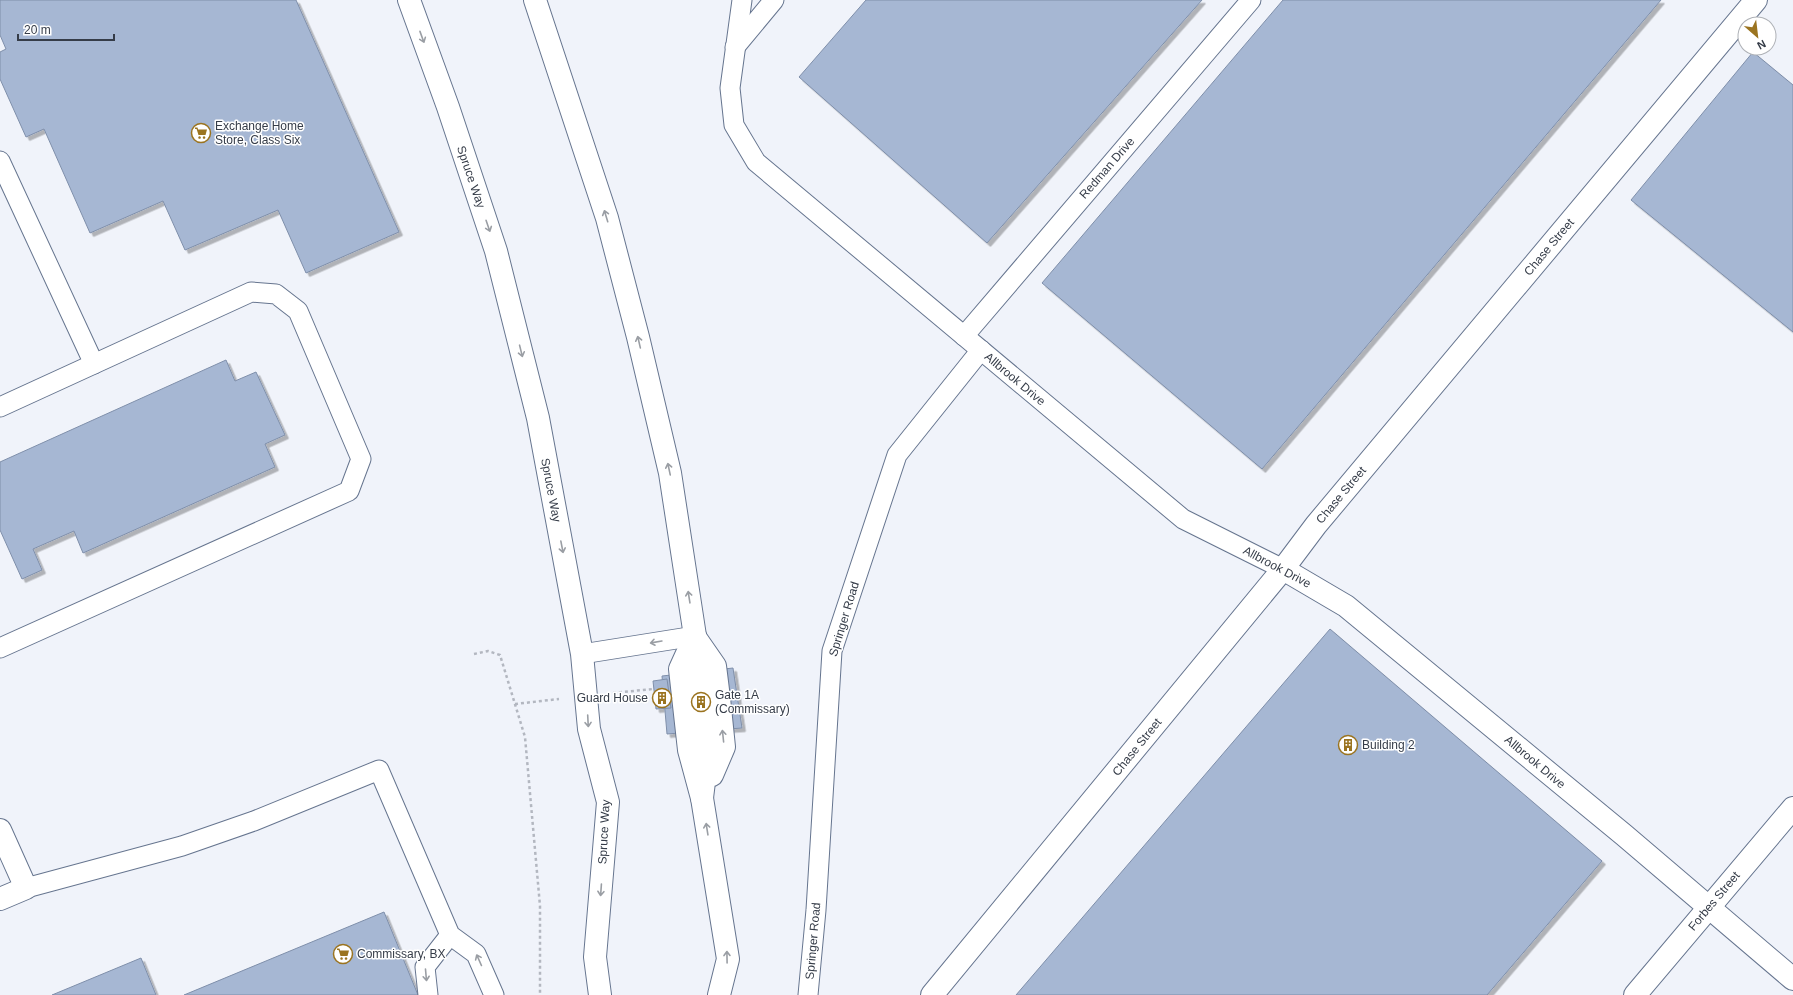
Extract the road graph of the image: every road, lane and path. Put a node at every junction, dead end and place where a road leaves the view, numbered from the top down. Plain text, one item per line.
1 (409, 0) edge
2 (535, 0) edge
3 (742, 0) edge
4 (774, 0) edge
5 (1251, 0) edge
6 (1756, 0) edge
7 (735, 48) junction
8 (0, 161) edge
9 (964, 336) junction
10 (981, 350) junction
11 (94, 364) junction
12 (0, 408) edge
13 (1283, 569) junction
14 (695, 636) junction
15 (0, 648) edge
16 (474, 654) dead end
17 (582, 654) junction
18 (1793, 808) edge
19 (0, 830) edge
20 (26, 888) junction
21 (0, 899) edge
22 (1708, 907) junction
23 (450, 935) junction
24 (1793, 980) edge
25 (428, 995) edge
26 (494, 995) edge
27 (540, 995) edge
28 (600, 995) edge
29 (719, 995) edge
30 (808, 995) edge
31 (932, 995) edge
32 (1635, 995) edge

1 -> 17 street, Spruce Way
14 -> 2 street
3 - 7 lane, Allbrook Drive
4 - 7 lane
5 - 9 lane, Redman Drive
6 - 13 street, Chase Street
7 - 9 lane, Allbrook Drive
8 - 11 lane
9 - 10 lane, Allbrook Drive
10 - 13 lane, Allbrook Drive
10 - 30 lane, Springer Road
11 - 12 lane
11 - 15 lane
13 - 22 street, Allbrook Drive
13 - 31 street, Chase Street
14 -> 17 lane
29 -> 14 street
16 - 27 path
17 -> 28 street, Spruce Way
18 - 22 street, Forbes Street
19 - 20 street
20 - 21 street
20 - 23 lane
22 - 24 street, Allbrook Drive
22 - 32 street, Forbes Street
23 -> 25 lane
26 -> 23 lane

